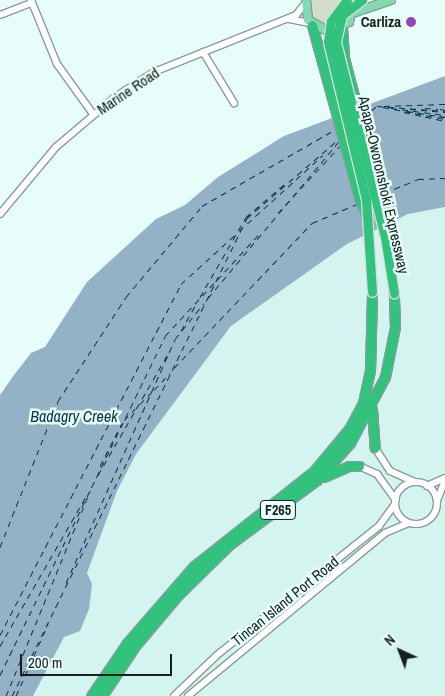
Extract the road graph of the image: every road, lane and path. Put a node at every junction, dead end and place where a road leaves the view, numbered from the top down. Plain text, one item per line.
1 (347, 0) edge
2 (353, 0) edge
3 (362, 0) edge
4 (390, 0) edge
5 (31, 2) edge
6 (305, 2) edge
7 (353, 14) junction
8 (0, 16) edge
9 (290, 19) junction
10 (311, 24) junction
11 (342, 28) junction
12 (203, 52) junction
13 (234, 103) dead end
14 (93, 114) junction
15 (378, 210) junction
16 (0, 214) edge
17 (368, 214) junction
18 (372, 406) junction
19 (376, 448) joint
20 (360, 466) joint
21 (445, 479) edge
22 (317, 480) junction
23 (416, 483) junction
24 (427, 486) junction
25 (436, 501) junction
26 (395, 502) junction
27 (408, 523) junction
28 (91, 696) edge
29 (102, 696) edge
30 (174, 696) edge
31 (188, 696) edge

1 - 17 highway, Apapa-Oworonshoki Expressway / F265, bridge
2 - 7 main road
3 - 15 highway, Apapa-Oworonshoki Expressway / F265, bridge
4 - 7 main road
5 - 8 street
5 - 14 street
6 - 9 street
6 - 10 main road
7 - 11 main road
9 - 10 street
9 - 12 street, Marine Road
10 - 11 main road
10 - 17 highway
11 - 15 highway
12 - 13 street
12 - 14 street, Marine Road
14 - 16 street, Marine Road
15 - 18 highway, Apapa-Oworonshoki Expressway / F265, bridge
17 - 28 highway, Apapa-Oworonshoki Expressway / F265, bridge
18 - 19 highway
18 - 22 highway, Apapa-Oworonshoki Expressway / F265
19 - 23 street
20 - 22 highway
20 - 26 street
21 - 24 street
21 - 25 street
22 - 29 highway, Apapa-Oworonshoki Expressway / F265
23 - 24 street
23 - 26 street
24 - 25 street
25 - 27 street
26 - 27 street
26 - 30 street, Tincan Island Port Road
27 - 31 street, Tincan Island Port Road

